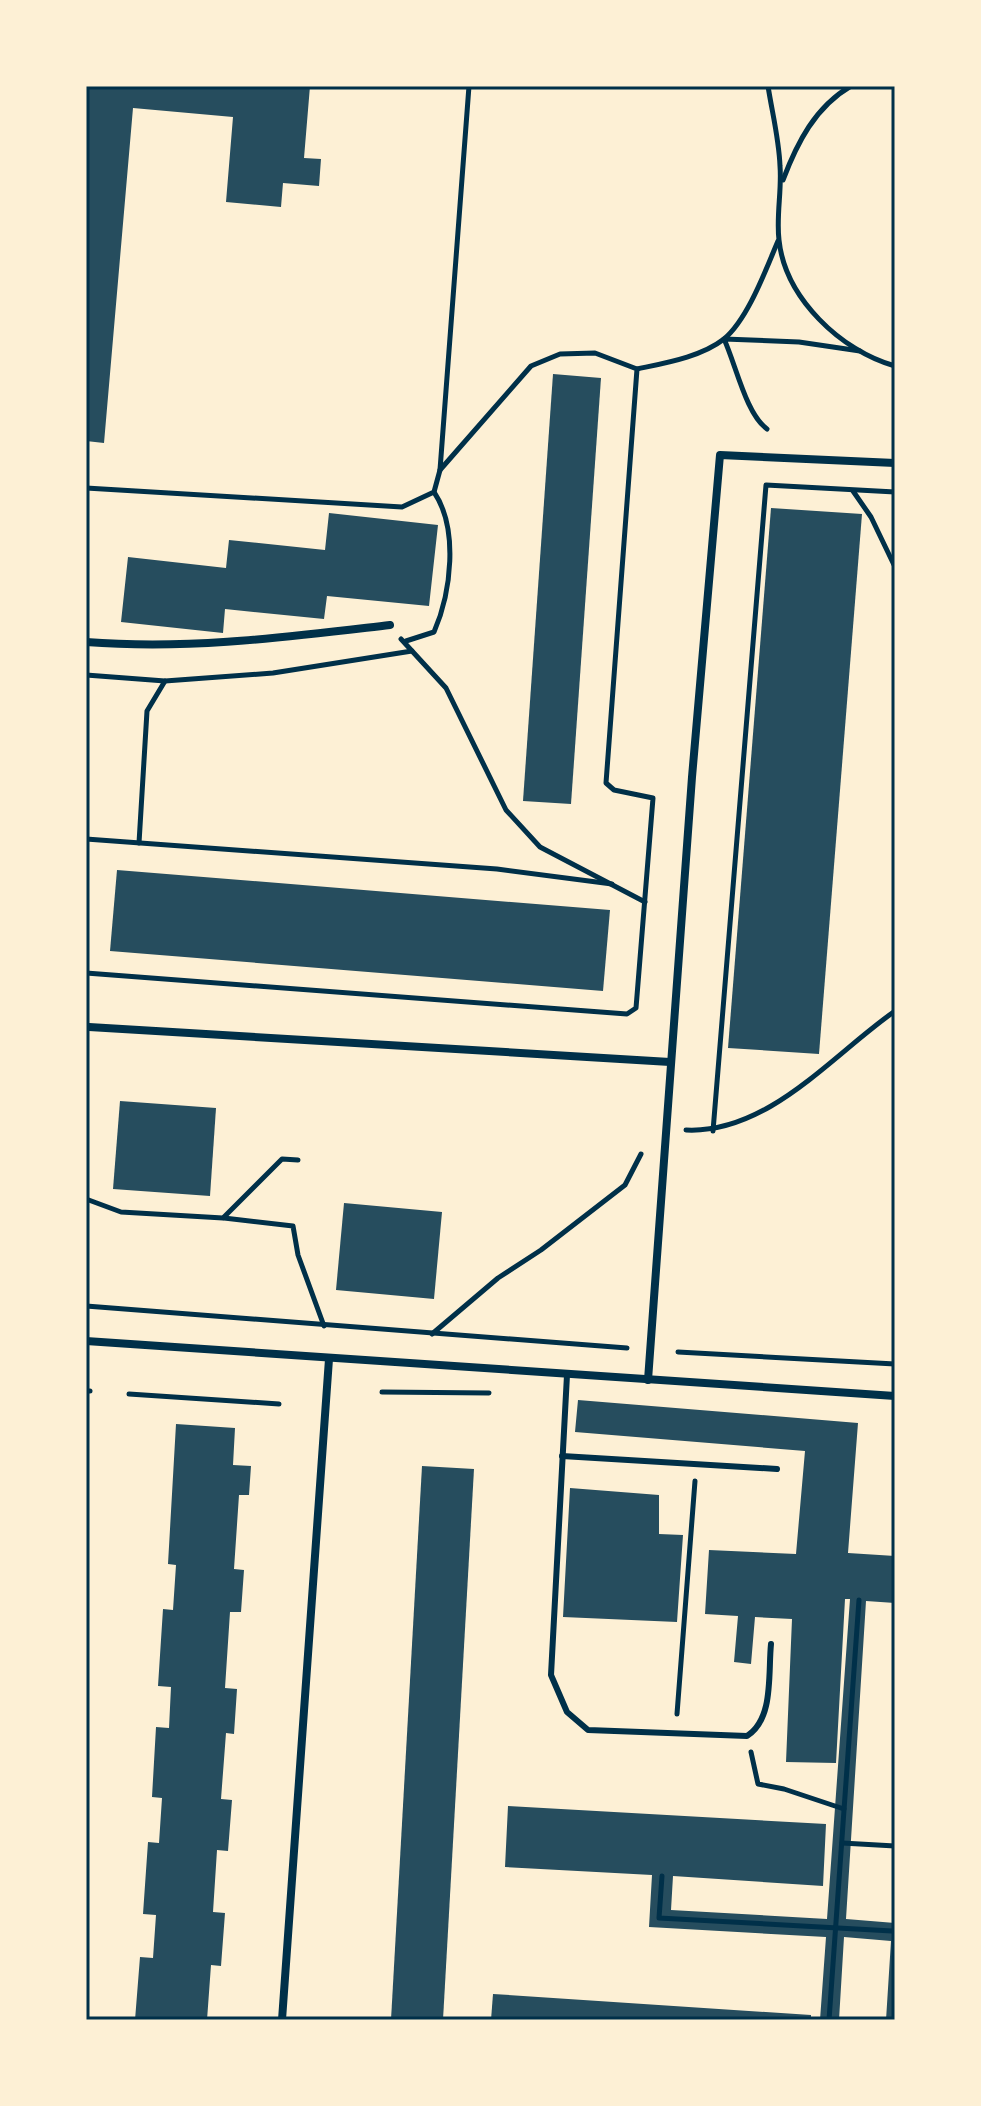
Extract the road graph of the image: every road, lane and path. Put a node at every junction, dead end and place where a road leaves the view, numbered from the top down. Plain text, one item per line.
1 (469, 86) edge
2 (768, 86) edge
3 (851, 86) edge
4 (781, 185) junction
5 (779, 241) junction
6 (724, 339) junction
7 (868, 353) junction
8 (895, 366) edge
9 (637, 369) junction
10 (767, 429) dead end
11 (895, 463) edge
12 (440, 470) junction
13 (86, 488) edge
14 (853, 490) junction
15 (434, 492) junction
16 (895, 492) edge
17 (895, 567) edge
18 (390, 625) joint
19 (86, 642) edge
20 (403, 642) junction
21 (412, 651) junction
22 (86, 675) edge
23 (165, 681) junction
24 (86, 839) edge
25 (139, 843) junction
26 (612, 884) junction
27 (645, 902) junction
28 (86, 973) edge
29 (895, 1011) edge
30 (89, 1027) dead end
31 (670, 1062) junction
32 (666, 1129) junction
33 (713, 1131) junction
34 (641, 1154) dead end
35 (298, 1160) dead end
36 (86, 1199) edge
37 (223, 1218) junction
38 (86, 1306) edge
39 (324, 1326) junction
40 (432, 1334) junction
41 (86, 1341) edge
42 (627, 1348) dead end
43 (678, 1352) dead end
44 (329, 1359) junction
45 (895, 1364) edge
46 (567, 1375) junction
47 (648, 1380) junction
48 (129, 1394) dead end
49 (895, 1396) edge
50 (279, 1404) dead end
51 (562, 1456) junction
52 (697, 1464) junction
53 (777, 1469) dead end
54 (859, 1600) dead end
55 (771, 1644) dead end
56 (675, 1734) junction
57 (747, 1736) junction
58 (844, 1809) junction
59 (842, 1843) junction
60 (895, 1846) edge
61 (662, 1876) dead end
62 (835, 1928) junction
63 (892, 1931) dead end
64 (282, 2020) edge
65 (829, 2020) edge

1 - 12 path
2 - 4 path
3 - 4 path
4 - 5 path
5 - 6 path
5 - 7 path
6 - 7 path
6 - 9 path
6 - 10 path
7 - 8 path
9 - 12 path
9 - 27 path
11 - 31 street
12 - 15 path
13 - 15 path
14 - 16 path
14 - 17 path
14 - 33 path
15 - 20 path
18 - 19 street
18 - 20 path
20 - 21 path
21 - 23 path
21 - 26 path
22 - 23 path
23 - 25 path
24 - 25 path
25 - 26 path
26 - 27 path
27 - 28 path
29 - 33 path
30 - 31 street
31 - 32 street
32 - 33 path
32 - 47 street
34 - 40 path
35 - 37 path
36 - 37 path
37 - 39 path
38 - 39 path
39 - 40 path
40 - 42 path
41 - 44 street
43 - 45 path
44 - 46 street
44 - 64 street
46 - 47 street
46 - 51 lane
47 - 49 street
48 - 50 path
51 - 52 lane
51 - 56 lane
52 - 53 lane
52 - 56 path
54 - 58 path
55 - 57 lane
56 - 57 lane
57 - 58 path
58 - 59 path
59 - 60 path
59 - 62 path
61 - 62 path
62 - 63 path
62 - 65 path

